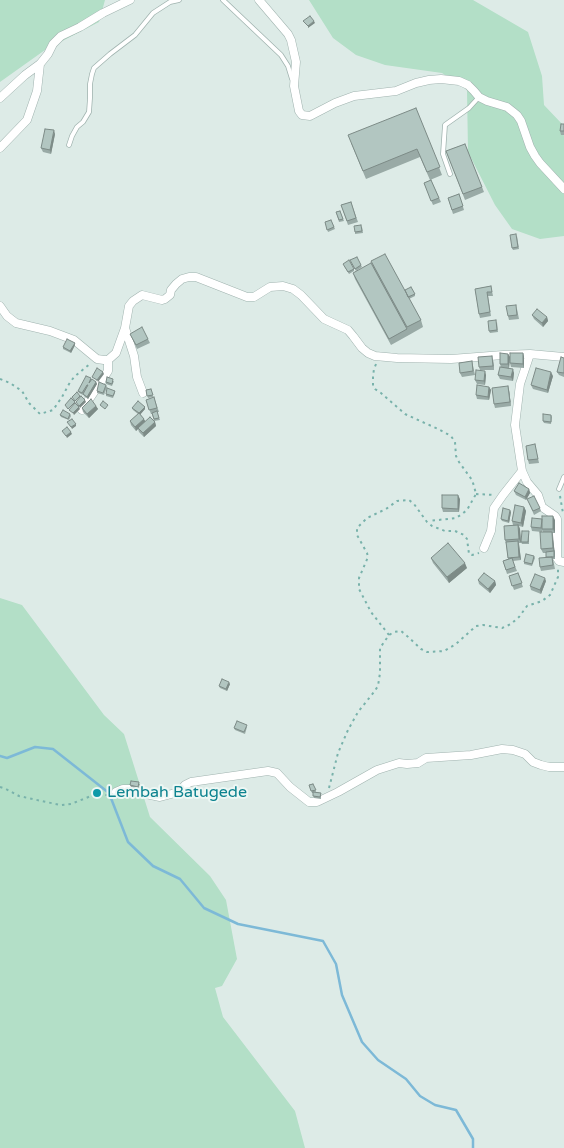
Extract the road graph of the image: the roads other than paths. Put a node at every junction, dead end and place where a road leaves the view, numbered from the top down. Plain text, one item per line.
1 (130, 0) edge
2 (179, 0) edge
3 (223, 0) edge
4 (259, 0) edge
5 (40, 64) junction
6 (294, 86) junction
7 (479, 97) junction
8 (0, 98) edge
9 (69, 144) dead end
10 (0, 148) edge
11 (450, 174) edge
12 (564, 189) edge
13 (0, 306) edge
14 (125, 328) junction
15 (530, 354) junction
16 (564, 357) edge
17 (108, 360) junction
18 (143, 393) dead end
19 (82, 410) edge
20 (522, 471) junction
21 (564, 477) edge
22 (560, 489) road end
23 (484, 548) road end
24 (561, 561) edge
25 (564, 767) edge
26 (116, 792) dead end

1 - 5 street
2 - 9 lane
3 - 6 lane
4 - 6 street
5 - 8 street
5 - 10 street
6 - 7 street
7 - 11 lane
7 - 12 street
13 - 17 street
14 - 15 street
14 - 17 street
14 - 18 street
15 - 16 street
15 - 20 street
17 - 19 street
20 - 23 street
20 - 24 street
21 - 22 lane
25 - 26 street

